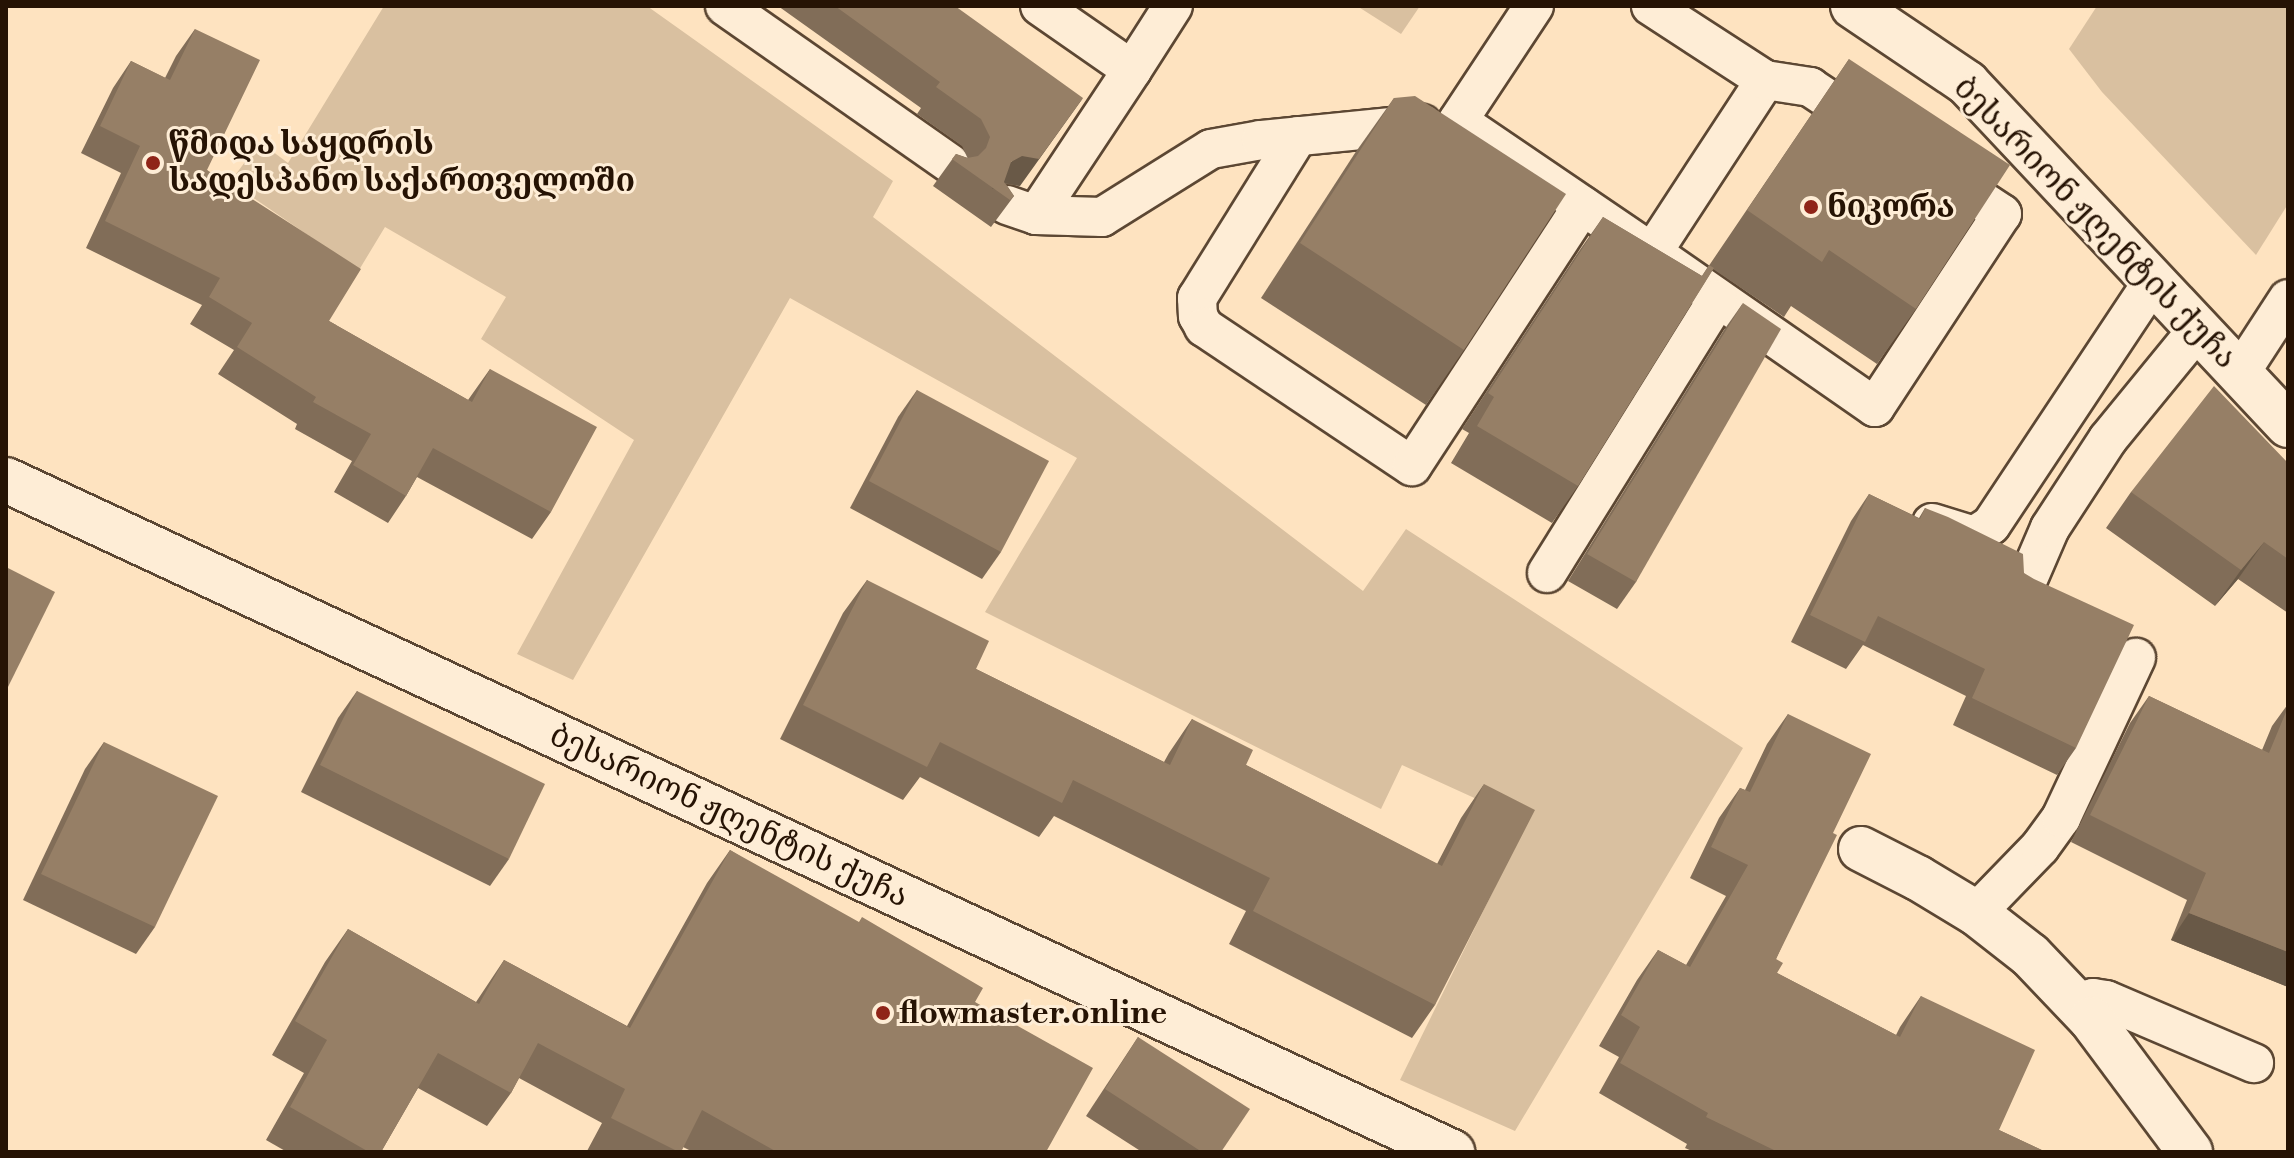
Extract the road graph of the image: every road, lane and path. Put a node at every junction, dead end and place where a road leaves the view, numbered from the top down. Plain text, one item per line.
1 (725, 6) edge
2 (1040, 6) edge
3 (1173, 6) edge
4 (1534, 6) edge
5 (1651, 6) edge
6 (1853, 6) edge
7 (1132, 70) junction
8 (1765, 80) junction
9 (1458, 121) junction
10 (1298, 136) junction
11 (949, 163) dead end
12 (1582, 206) junction
13 (1652, 253) junction
14 (2153, 281) junction
15 (2288, 299) edge
16 (1717, 300) junction
17 (2198, 329) junction
18 (2240, 373) junction
19 (2288, 425) edge
20 (8, 479) edge
21 (1905, 513) edge
22 (1547, 573) dead end
23 (2025, 586) edge
24 (2136, 658) edge
25 (1861, 849) dead end
26 (1976, 913) junction
27 (2076, 1003) junction
28 (2254, 1063) dead end
29 (1452, 1152) edge
30 (2190, 1152) edge

1 - 11 lane
2 - 7 lane
3 - 7 lane
4 - 9 lane
5 - 8 lane
6 - 14 main road, ბესარიონ ჟღენტის ქუჩა
7 - 10 lane
8 - 13 lane
8 - 16 lane
9 - 10 lane
9 - 12 lane
10 - 12 lane
12 - 13 lane
13 - 16 lane
14 - 17 main road, ბესარიონ ჟღენტის ქუჩა
14 - 21 lane
15 - 18 lane
16 - 22 lane
17 - 18 main road, ბესარიონ ჟღენტის ქუჩა
17 - 23 lane
18 - 19 main road, ბესარიონ ჟღენტის ქუჩა
20 - 29 main road, ბესარიონ ჟღენტის ქუჩა
24 - 26 lane
25 - 26 main road
26 - 27 main road
27 - 28 lane
27 - 30 main road

